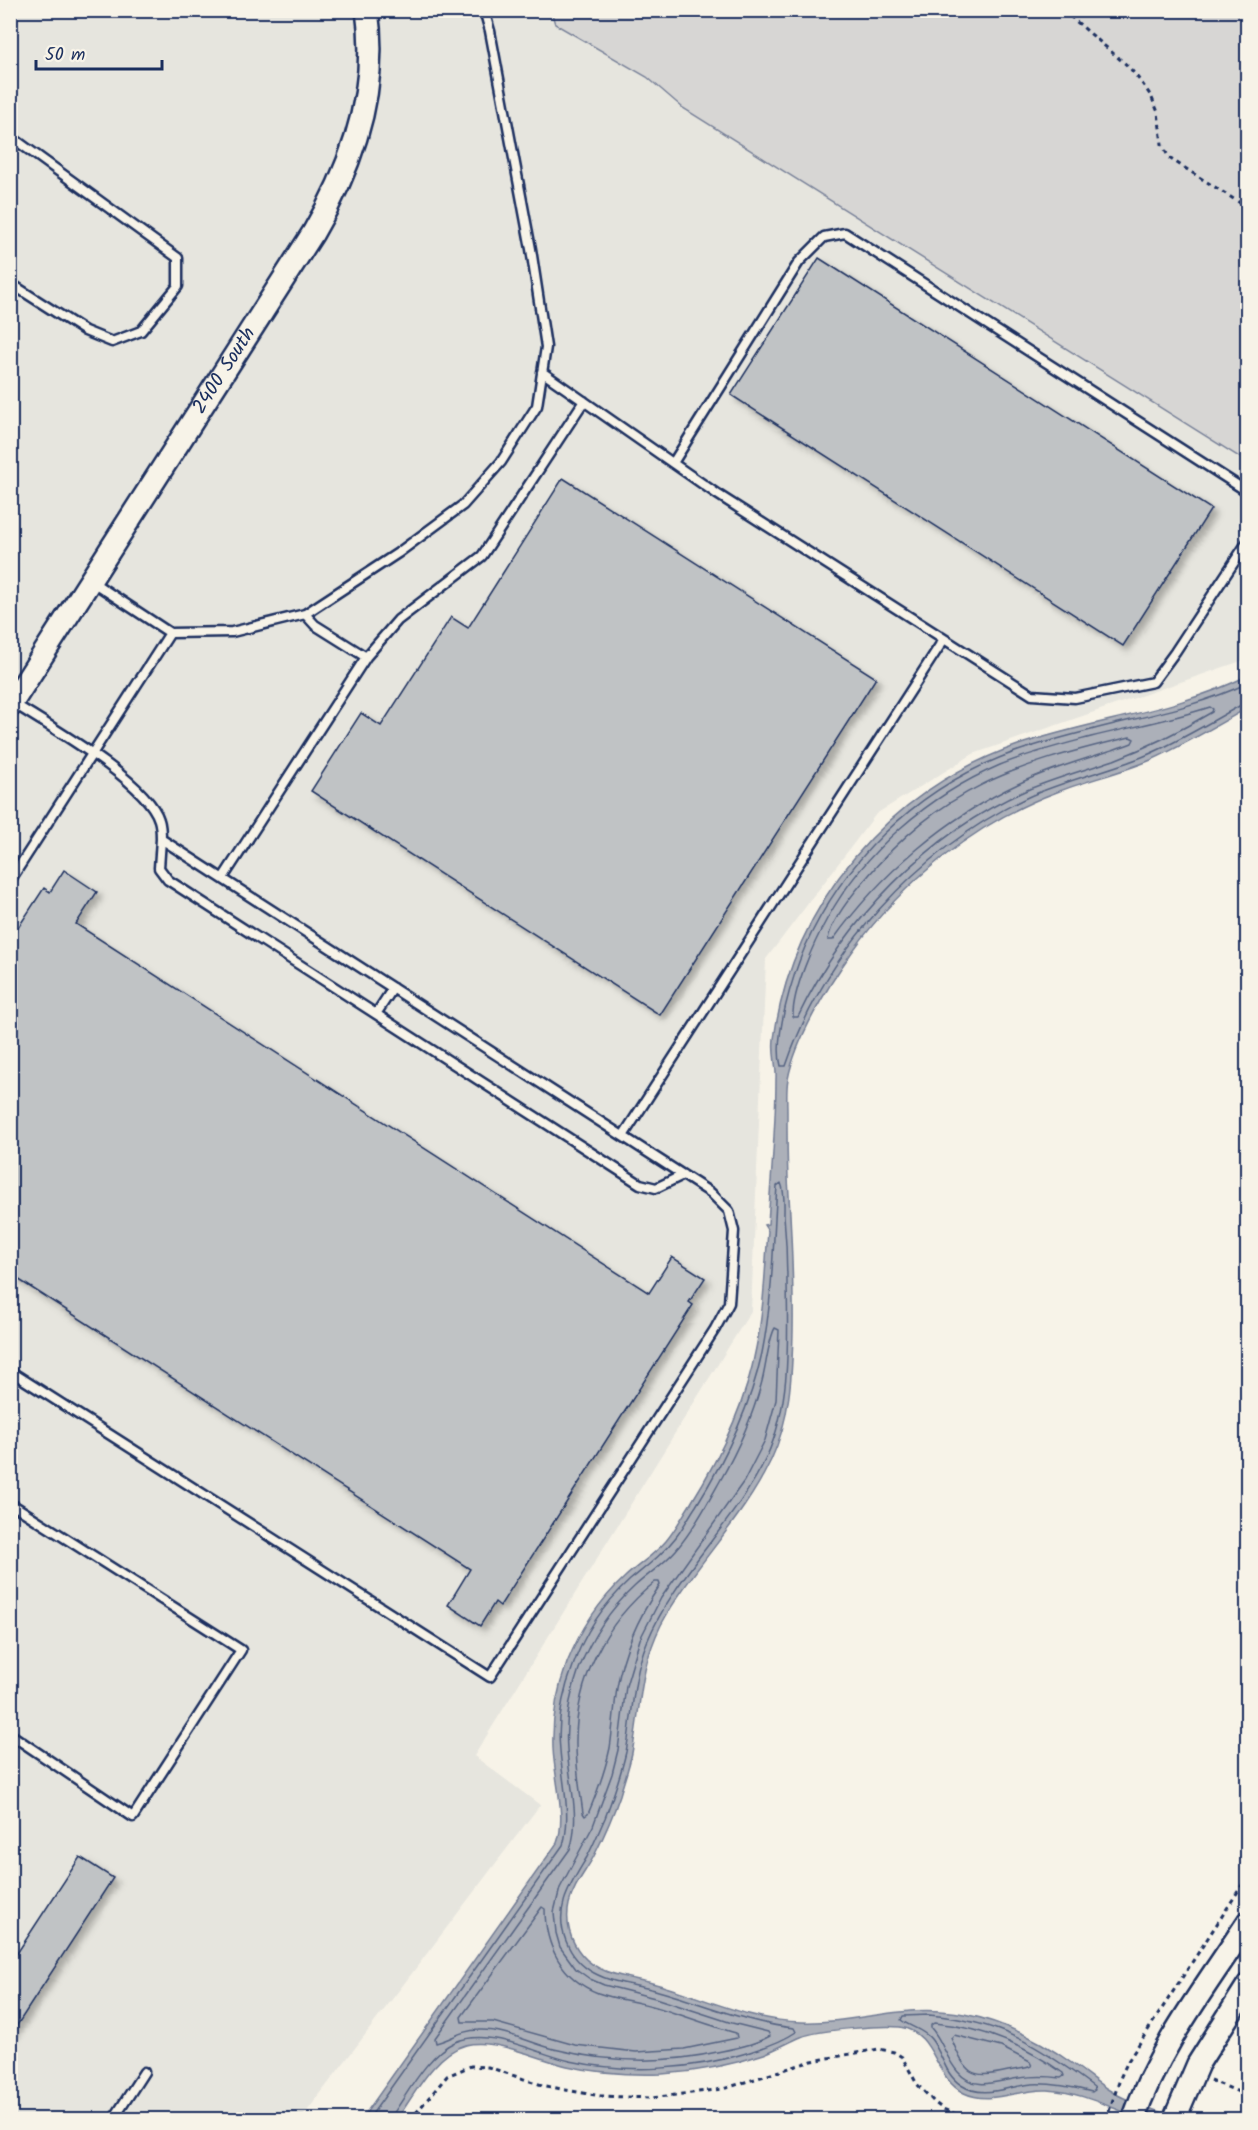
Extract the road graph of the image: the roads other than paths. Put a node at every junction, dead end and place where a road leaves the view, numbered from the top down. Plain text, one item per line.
1 (366, 10) edge
2 (484, 10) edge
3 (10, 136) edge
4 (10, 283) edge
5 (542, 372) junction
6 (584, 401) junction
7 (673, 463) junction
8 (1248, 492) edge
9 (1248, 541) edge
10 (90, 580) junction
11 (305, 614) junction
12 (170, 633) junction
13 (944, 639) junction
14 (366, 657) junction
15 (12, 704) edge
16 (92, 754) junction
17 (161, 839) junction
18 (223, 878) junction
19 (10, 881) edge
20 (393, 988) junction
21 (376, 1014) junction
22 (623, 1136) junction
23 (683, 1175) junction
24 (10, 1371) edge
25 (10, 1503) edge
26 (10, 1734) edge
27 (1248, 1922) edge
28 (1248, 1985) edge
29 (144, 2072) dead end
30 (113, 2120) edge
31 (1133, 2120) edge
32 (1174, 2120) edge

1 - 10 street, 2400 South
2 - 5 lane
3 - 4 lane
5 - 6 lane
5 - 11 lane
6 - 7 lane
6 - 14 lane
7 - 8 lane
7 - 13 lane
9 - 13 lane
10 - 12 lane
10 - 15 street, 2400 South
11 - 12 lane
11 - 14 lane
12 - 16 lane
13 - 22 lane
14 - 18 lane
15 - 16 lane
16 - 17 lane
16 - 19 lane
17 - 18 lane
17 - 21 lane
18 - 20 lane
20 - 21 lane
20 - 22 lane
21 - 23 lane
22 - 23 lane
23 - 24 lane
25 - 26 lane
27 - 31 street
28 - 32 street
29 - 30 lane

